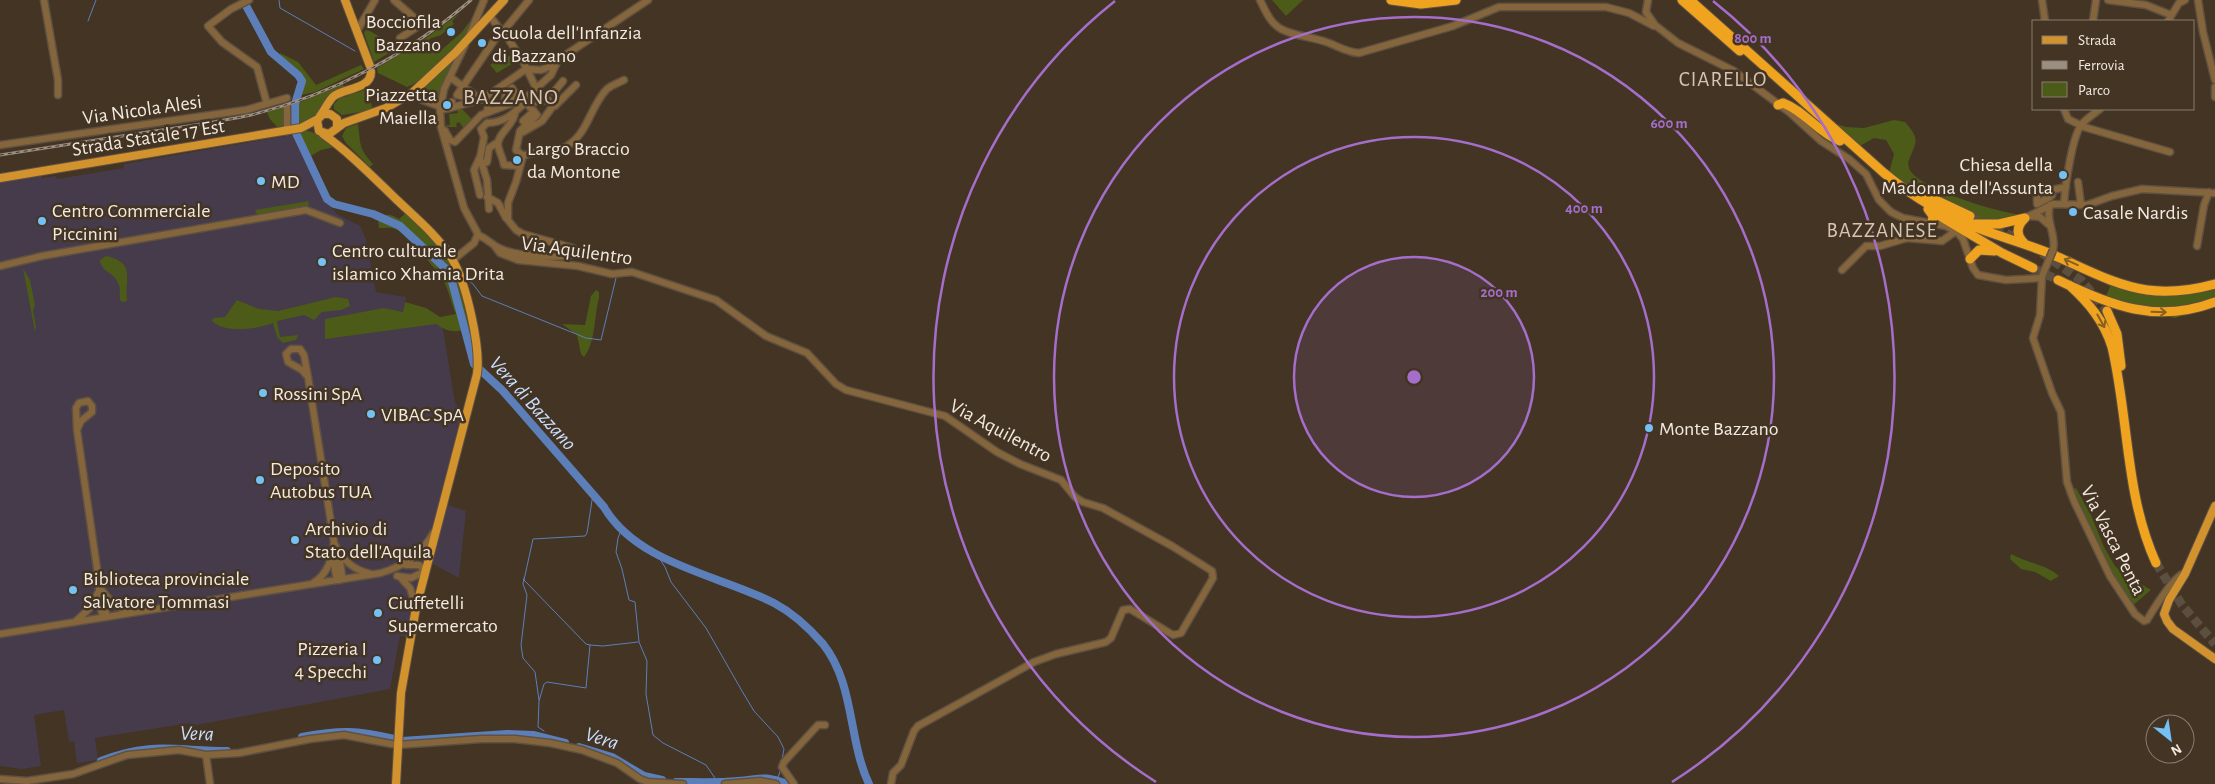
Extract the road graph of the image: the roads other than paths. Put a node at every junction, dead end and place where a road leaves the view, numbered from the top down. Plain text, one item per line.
1 (44, 0) edge
2 (344, 0) edge
3 (375, 0) edge
4 (394, 0) edge
5 (484, 0) edge
6 (504, 0) edge
7 (529, 0) edge
8 (648, 0) edge
9 (1260, 0) edge
10 (1391, 0) edge
11 (1456, 0) edge
12 (1648, 0) edge
13 (1682, 0) edge
14 (1690, 0) edge
15 (1698, 0) edge
16 (2042, 0) edge
17 (2096, 0) edge
18 (2108, 0) edge
19 (2184, 0) edge
20 (2199, 0) edge
21 (248, 1) edge
22 (2171, 15) junction
23 (490, 16) junction
24 (1712, 18) junction
25 (2045, 20) edge
26 (2093, 20) edge
27 (2168, 20) edge
28 (1655, 25) junction
29 (357, 31) junction
30 (502, 31) junction
31 (400, 38) dead end
32 (467, 41) junction
33 (448, 60) junction
34 (556, 64) junction
35 (455, 66) junction
36 (526, 69) junction
37 (450, 77) junction
38 (624, 80) dead end
39 (2215, 80) edge
40 (563, 81) dead end
41 (576, 85) dead end
42 (462, 86) junction
43 (2215, 87) edge
44 (538, 90) junction
45 (470, 92) junction
46 (412, 94) junction
47 (58, 95) dead end
48 (489, 96) junction
49 (551, 96) junction
50 (526, 97) junction
51 (2215, 97) edge
52 (287, 98) dead end
53 (453, 102) junction
54 (506, 102) junction
55 (328, 103) junction
56 (267, 104) junction
57 (528, 104) junction
58 (1778, 105) junction
59 (441, 106) junction
60 (553, 106) junction
61 (287, 107) dead end
62 (2064, 110) edge
63 (2099, 110) edge
64 (534, 111) junction
65 (486, 113) junction
66 (515, 114) junction
67 (333, 115) junction
68 (361, 116) junction
69 (319, 117) junction
70 (487, 123) junction
71 (510, 126) junction
72 (2080, 126) junction
73 (299, 128) junction
74 (337, 128) junction
75 (442, 129) junction
76 (288, 130) junction
77 (322, 133) junction
78 (519, 133) junction
79 (1840, 141) junction
80 (498, 142) junction
81 (0, 145) edge
82 (344, 150) junction
83 (2170, 152) dead end
84 (523, 156) junction
85 (480, 157) junction
86 (483, 164) junction
87 (519, 166) junction
88 (0, 178) edge
89 (2078, 182) dead end
90 (2066, 187) junction
91 (2212, 192) edge
92 (2051, 193) junction
93 (480, 195) dead end
94 (2065, 196) junction
95 (487, 197) junction
96 (2036, 198) dead end
97 (2051, 204) junction
98 (2064, 204) junction
99 (2081, 206) junction
100 (489, 209) dead end
101 (1928, 209) junction
102 (2028, 217) junction
103 (507, 218) junction
104 (1968, 220) junction
105 (340, 223) dead end
106 (1932, 223) junction
107 (2049, 226) junction
108 (1956, 231) junction
109 (478, 235) junction
110 (2025, 244) junction
111 (494, 245) junction
112 (2197, 246) dead end
113 (2002, 253) junction
114 (1970, 259) junction
115 (453, 260) junction
116 (0, 266) edge
117 (2033, 268) tunnel mouth
118 (1842, 270) dead end
119 (2042, 278) junction
120 (2058, 280) tunnel mouth
121 (2215, 284) edge
122 (2069, 285) junction
123 (2215, 302) edge
124 (2109, 307) junction
125 (308, 377) junction
126 (78, 430) dead end
127 (2215, 506) edge
128 (438, 527) junction
129 (2149, 547) junction
130 (335, 550) junction
131 (2156, 563) tunnel mouth
132 (400, 567) junction
133 (426, 572) junction
134 (2185, 573) junction
135 (378, 574) junction
136 (397, 576) junction
137 (340, 580) junction
138 (310, 585) junction
139 (100, 587) junction
140 (416, 608) junction
141 (130, 613) junction
142 (105, 617) junction
143 (74, 622) junction
144 (0, 634) edge
145 (2215, 659) edge
146 (825, 725) dead end
147 (397, 742) junction
148 (206, 755) junction
149 (0, 779) edge
150 (210, 784) edge
151 (396, 784) edge
152 (682, 784) edge
153 (725, 784) edge
154 (776, 784) edge
155 (794, 784) edge
156 (890, 784) edge

1 - 47 street
2 - 29 main road
3 - 29 street
4 - 31 street
5 - 32 street
6 - 23 main road
7 - 30 street
8 - 34 street
9 - 28 street
10 - 11 highway
12 - 28 street
13 - 79 highway
14 - 24 highway
15 - 24 highway
16 - 25 street
17 - 26 street
18 - 22 street
19 - 20 street
19 - 22 street
20 - 39 street
21 - 56 street
22 - 27 street
23 - 30 street
23 - 32 main road
24 - 104 highway
28 - 58 street
29 - 55 main road
30 - 36 street
30 - 42 street
32 - 33 main road
32 - 35 street
33 - 35 street
33 - 46 main road
34 - 36 street
34 - 44 street
35 - 37 street
36 - 44 street
36 - 48 street
37 - 42 street
37 - 59 street
38 - 84 street
40 - 49 street
41 - 60 street
42 - 45 street
42 - 53 street
43 - 51 street
44 - 50 street
44 - 57 street
45 - 48 street
45 - 53 street
46 - 59 street
46 - 68 main road
48 - 53 street
48 - 65 street
49 - 57 street
49 - 60 street
50 - 54 street
50 - 57 street
52 - 56 street, Via Nicola Alesi
53 - 59 street
54 - 54 street
54 - 65 street
55 - 67 main road
55 - 69 main road
56 - 81 street, Via Nicola Alesi
57 - 64 street
57 - 66 street
58 - 79 highway
58 - 106 street
59 - 75 street
60 - 78 street
61 - 76 street
62 - 72 street
63 - 72 street
64 - 66 street
64 - 78 street
65 - 70 street
65 - 75 street
66 - 70 street
66 - 71 street
67 - 68 main road
67 - 69 main road
67 - 74 main road
68 - 74 main road
69 - 73 main road, Strada Statale 17 Est
69 - 77 main road
70 - 85 street
71 - 78 street
71 - 80 street
72 - 83 street
72 - 90 street
73 - 76 main road, Strada Statale 17 Est
73 - 77 main road, Strada Statale 17 Est
74 - 77 main road
74 - 82 main road
75 - 109 street
76 - 88 main road, Strada Statale 17 Est
77 - 82 main road
78 - 84 street
79 - 101 highway
80 - 86 street
80 - 87 street
82 - 115 main road
84 - 87 street
85 - 86 street
85 - 93 street
86 - 95 street
87 - 103 street
89 - 99 street
90 - 92 street
90 - 94 street
91 - 99 street
91 - 112 street
92 - 96 street
92 - 97 street, Via Vasca Penta
94 - 97 street
94 - 98 street
95 - 100 street
95 - 103 street
97 - 98 street
97 - 102 street
97 - 107 street, Via Vasca Penta
98 - 99 street
101 - 106 highway
101 - 113 highway
102 - 104 highway
102 - 107 street
102 - 110 highway
103 - 111 street
104 - 110 highway
105 - 116 street
106 - 108 street
107 - 119 street, Via Vasca Penta, bridge
108 - 114 street
108 - 118 street
109 - 111 street
109 - 115 street
121 -> 110 highway
111 - 156 street, Via Aquilentro
113 - 114 highway
113 - 117 highway
114 - 119 street
115 - 128 main road
119 - 134 street, Via Vasca Penta
120 - 122 highway
122 - 124 highway
122 -> 129 highway
124 -> 123 highway
124 - 129 highway
125 - 125 street
125 - 130 street
126 - 139 street
127 - 134 main road
128 - 132 street
128 - 133 main road
129 - 131 highway
130 - 135 street
130 - 137 street
130 - 138 street
132 - 133 street
132 - 135 street
133 - 136 street
133 - 140 main road
134 - 145 main road
135 - 136 street
135 - 137 street
136 - 140 street
137 - 138 street
138 - 141 street
139 - 141 street
139 - 142 street
139 - 143 street
140 - 147 main road
141 - 142 street
142 - 143 street
143 - 144 street
146 - 155 street
147 - 148 street
147 - 151 main road
147 - 152 street
148 - 149 street
148 - 150 street
153 - 154 street

